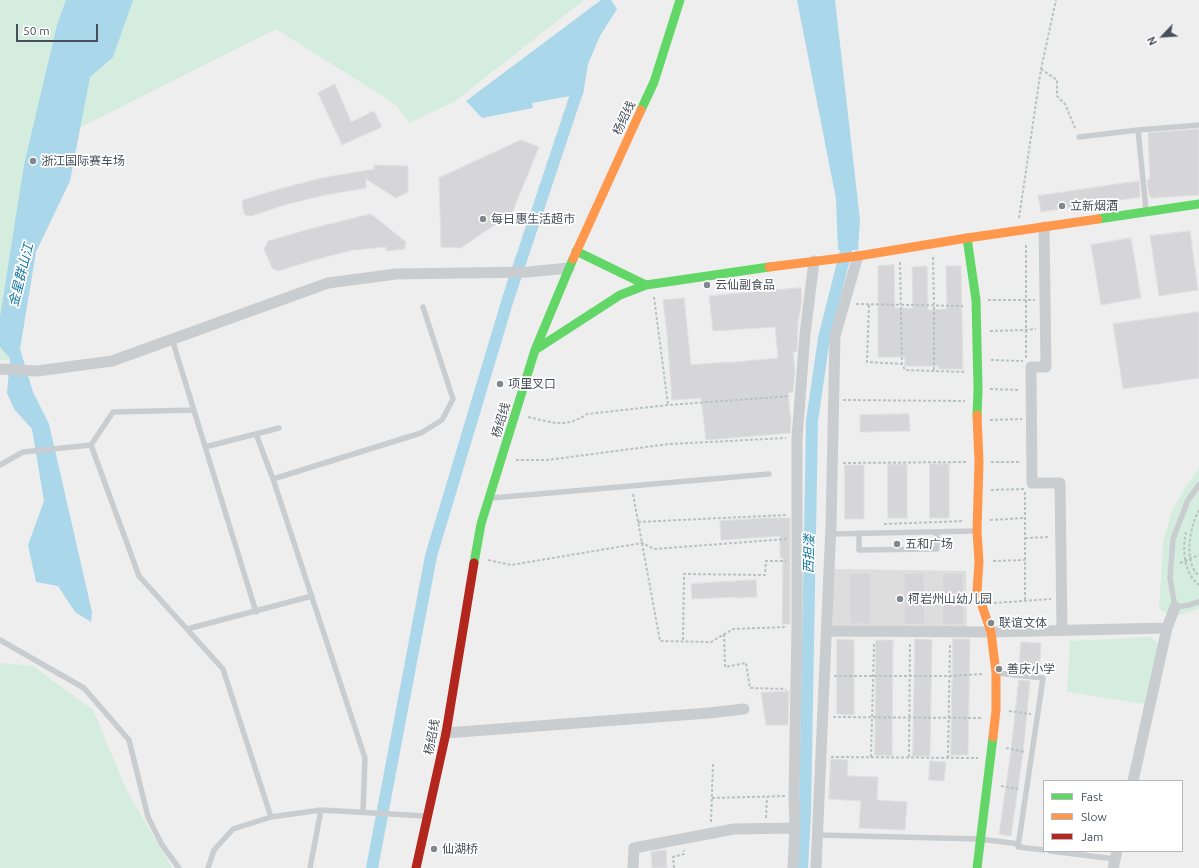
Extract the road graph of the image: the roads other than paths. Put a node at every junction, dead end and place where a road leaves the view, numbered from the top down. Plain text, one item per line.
1 (680, 0) edge
2 (1199, 125) edge
3 (1138, 130) junction
4 (1080, 137) road end
5 (1199, 204) edge
6 (1146, 212) junction
7 (1044, 227) junction
8 (967, 238) junction
9 (576, 251) junction
10 (858, 256) junction
11 (814, 261) junction
12 (569, 268) junction
13 (649, 284) junction
14 (423, 307) dead end
15 (172, 339) junction
16 (535, 350) junction
17 (0, 369) edge
18 (193, 410) junction
19 (280, 428) dead end
20 (256, 434) junction
21 (91, 445) junction
22 (205, 447) junction
23 (0, 465) edge
24 (769, 474) dead end
25 (273, 479) junction
26 (1199, 485) edge
27 (489, 498) junction
28 (977, 531) junction
29 (937, 532) junction
30 (859, 533) junction
31 (831, 534) junction
32 (312, 596) junction
33 (1199, 602) edge
34 (1175, 607) junction
35 (256, 612) junction
36 (1167, 628) junction
37 (187, 629) junction
38 (1062, 630) junction
39 (827, 631) junction
40 (991, 632) junction
41 (0, 640) edge
42 (996, 673) junction
43 (744, 709) dead end
44 (446, 733) junction
45 (1133, 780) edge
46 (321, 810) junction
47 (363, 812) junction
48 (428, 816) junction
49 (272, 817) junction
50 (795, 828) junction
51 (818, 835) junction
52 (980, 839) junction
53 (1019, 844) junction
54 (1043, 850) edge
55 (1058, 852) edge
56 (1115, 859) edge
57 (179, 868) edge
58 (208, 868) edge
59 (310, 868) edge
60 (416, 868) edge
61 (633, 868) edge
62 (793, 868) edge
63 (816, 868) edge
64 (977, 868) edge

1 - 9 street, 杨绍线
2 - 3 lane
3 - 4 lane
3 - 6 lane
5 - 6 street
6 - 7 street
7 - 8 street
7 - 38 street
8 - 10 street
8 - 28 street
9 - 12 street, 杨绍线
9 - 13 street
10 - 11 street
10 - 31 street
11 - 13 street
11 - 50 street
12 - 15 street
12 - 16 street, 杨绍线
13 - 16 street
14 - 25 lane
15 - 17 street
15 - 18 lane
16 - 27 street, 杨绍线
18 - 21 lane
18 - 22 lane
19 - 20 lane
20 - 22 lane
20 - 25 lane
21 - 23 lane
21 - 37 lane
22 - 35 lane
24 - 27 lane
25 - 32 lane
26 - 34 lane
27 - 44 street, 杨绍线
28 - 29 lane
28 - 40 street
29 - 30 lane
29 - 30 lane
30 - 31 lane
31 - 39 street
32 - 35 lane
32 - 47 lane
33 - 34 lane
34 - 36 street
35 - 37 lane
36 - 38 street
36 - 45 street
37 - 49 lane
38 - 40 street
39 - 40 street
39 - 51 street
40 - 42 street
41 - 57 lane
42 - 52 street
42 - 53 lane
43 - 44 street
44 - 48 street, 杨绍线
46 - 47 lane
46 - 49 lane
46 - 59 lane
47 - 48 lane
48 - 60 street, 杨绍线
49 - 58 lane
50 - 61 street
50 - 62 street
51 - 52 lane
51 - 63 street
52 - 53 lane
52 - 64 street
53 - 54 lane
55 - 56 lane

